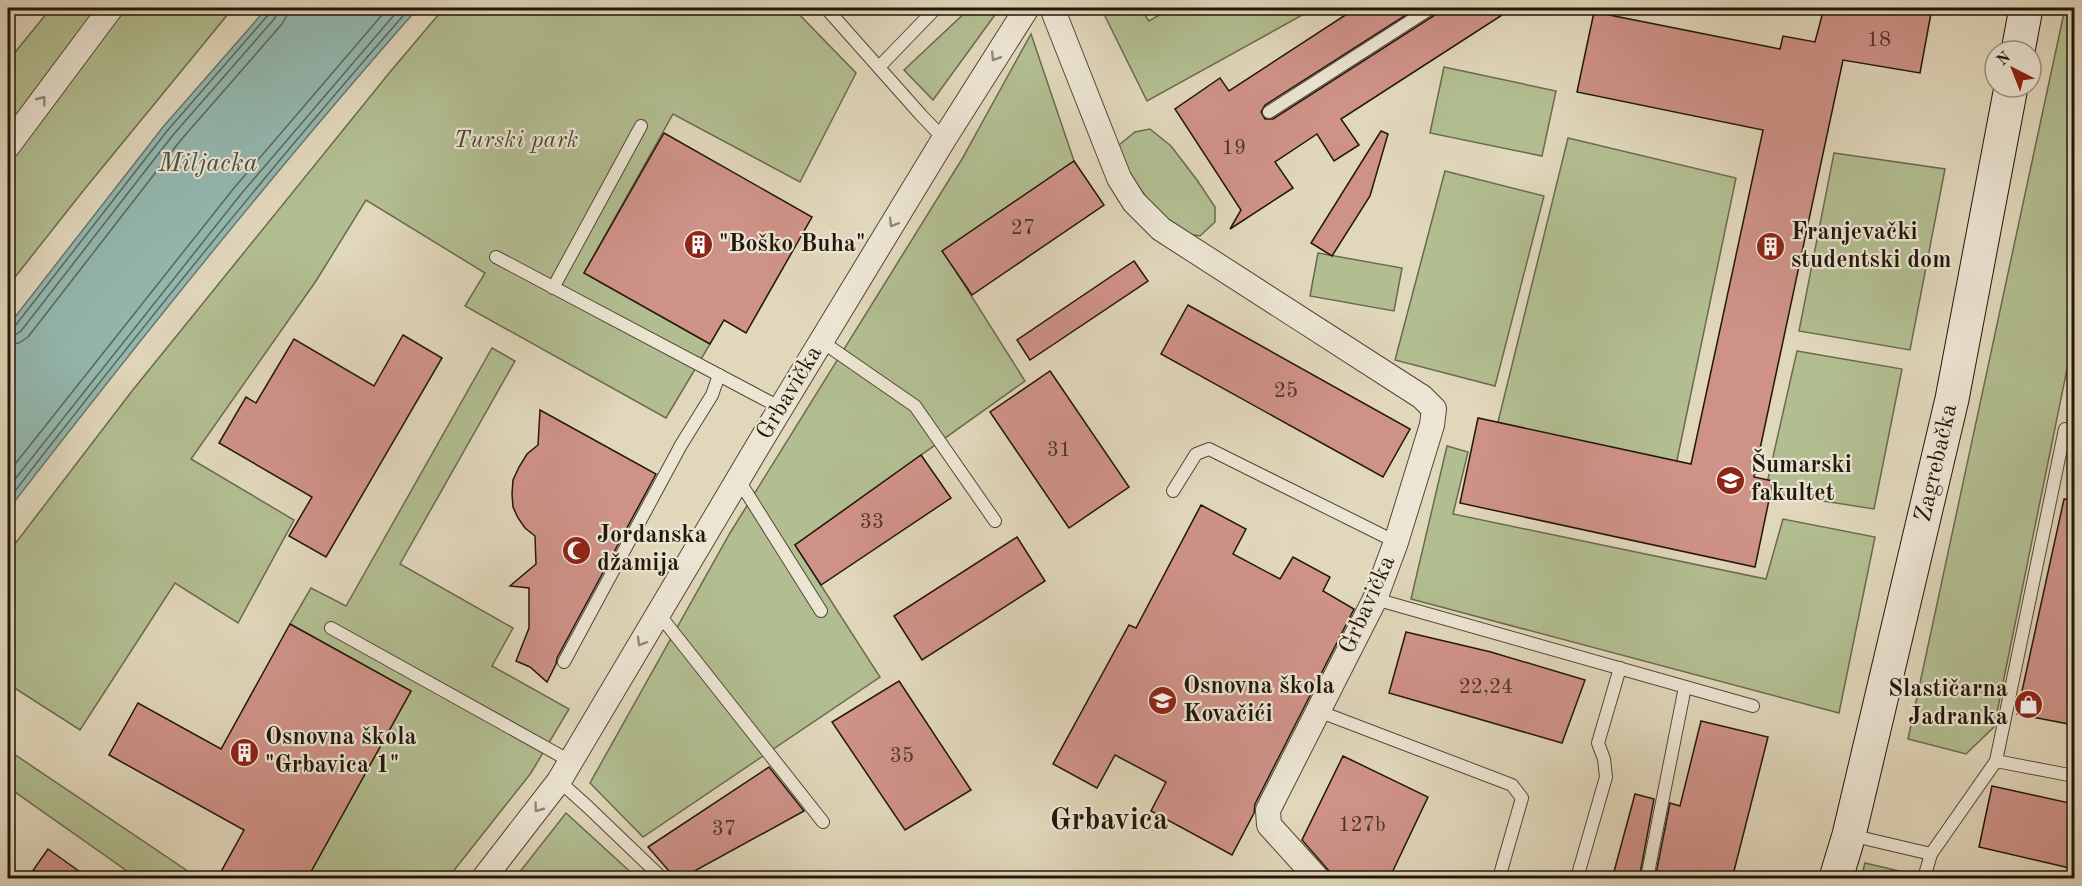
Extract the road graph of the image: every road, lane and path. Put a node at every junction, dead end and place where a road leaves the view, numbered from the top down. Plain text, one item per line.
1 (111, 8) edge
2 (826, 8) edge
3 (936, 8) edge
4 (1027, 8) edge
5 (1052, 8) edge
6 (1431, 8) edge
7 (2026, 8) edge
8 (2020, 39) edge
9 (879, 67) junction
10 (2009, 99) edge
11 (1269, 112) dead end
12 (641, 126) dead end
13 (944, 139) junction
14 (8, 146) edge
15 (496, 257) dead end
16 (554, 288) junction
17 (821, 341) junction
18 (719, 375) junction
19 (781, 408) junction
20 (2074, 431) edge
21 (738, 478) junction
22 (1173, 491) dead end
23 (995, 521) dead end
24 (1396, 542) junction
25 (1375, 599) junction
26 (821, 611) dead end
27 (658, 613) junction
28 (331, 628) dead end
29 (564, 663) dead end
30 (1620, 668) junction
31 (1685, 687) junction
32 (1753, 706) dead end
33 (1318, 711) junction
34 (1996, 761) junction
35 (564, 771) junction
36 (2074, 776) edge
37 (823, 822) dead end
38 (1849, 835) junction
39 (1931, 854) junction
40 (484, 879) edge
41 (662, 879) edge
42 (1317, 879) edge
43 (1499, 879) edge
44 (1577, 879) edge
45 (1647, 879) edge
46 (1836, 879) edge
47 (1924, 879) edge

14 -> 1 street
2 - 9 lane
3 - 9 lane
4 -> 13 street, Grbavička
5 - 24 street, Grbavička
6 - 11 lane
7 - 8 main road
9 - 13 lane
10 - 38 main road, Zagrebačka
12 - 16 lane
13 -> 17 street, Grbavička
15 - 16 lane
16 - 18 lane
17 - 19 street, Grbavička
17 - 23 lane
18 - 19 lane
18 - 29 lane
19 - 21 street, Grbavička
20 - 34 lane
21 - 26 lane
21 - 27 street, Grbavička
22 - 24 lane
24 - 25 street, Grbavička
25 - 30 lane
25 - 33 street, Grbavička
27 -> 35 street, Grbavička
27 - 37 lane
28 - 35 lane
30 - 31 lane
30 - 44 lane
31 - 32 lane
31 - 45 lane
33 - 42 street, Grbavička
33 - 43 lane
34 - 36 lane
34 - 39 lane
35 -> 40 street, Grbavička
35 - 41 lane
38 - 39 lane
38 - 46 main road, Zagrebačka
39 - 47 lane

